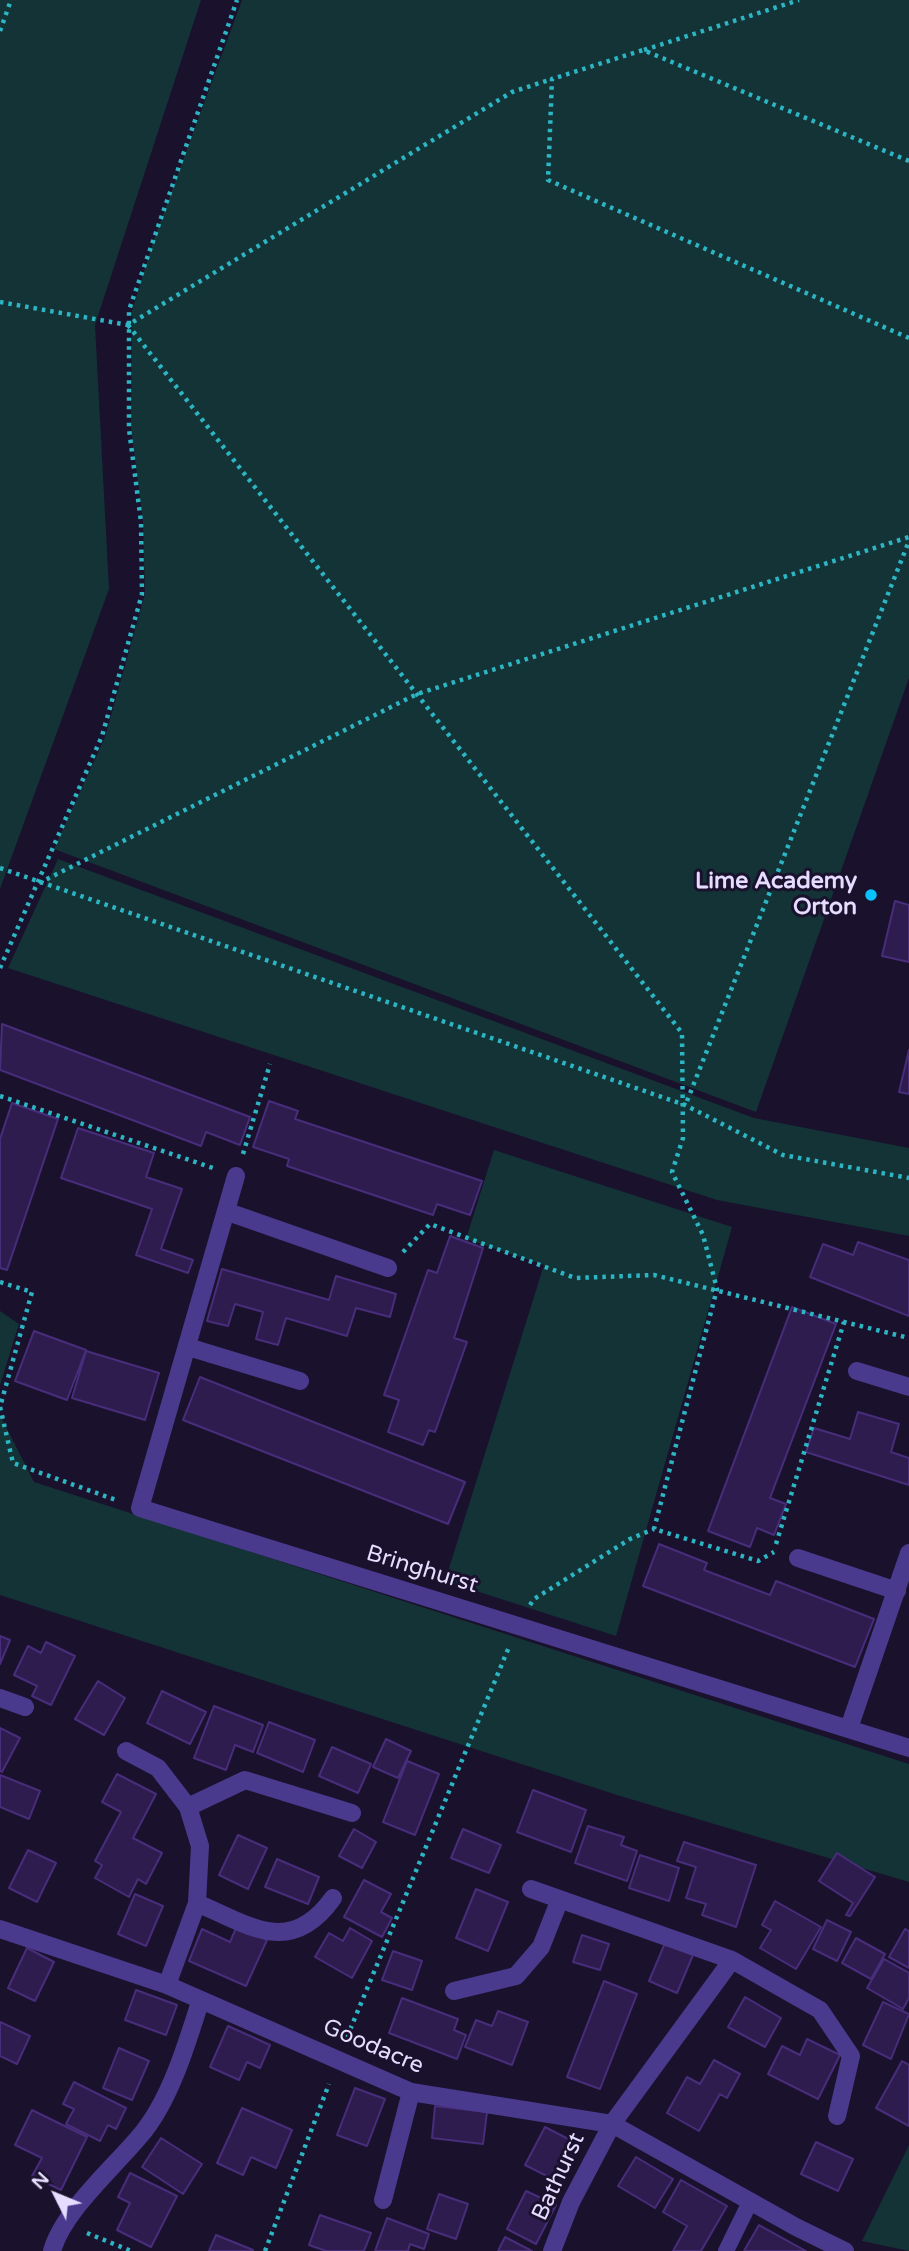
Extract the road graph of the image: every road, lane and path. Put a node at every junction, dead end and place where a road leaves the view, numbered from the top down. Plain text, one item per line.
1 (11, 0) edge
2 (237, 0) edge
3 (799, 0) edge
4 (0, 31) edge
5 (643, 50) junction
6 (552, 79) junction
7 (909, 161) edge
8 (0, 302) edge
9 (128, 325) junction
10 (909, 338) edge
11 (909, 539) edge
12 (417, 694) junction
13 (0, 868) edge
14 (39, 883) junction
15 (0, 968) edge
16 (270, 1064) dead end
17 (0, 1096) edge
18 (685, 1105) junction
19 (236, 1176) junction
20 (909, 1178) edge
21 (228, 1212) junction
22 (388, 1268) joint
23 (0, 1282) edge
24 (717, 1289) junction
25 (844, 1322) junction
26 (909, 1338) edge
27 (188, 1347) junction
28 (857, 1371) dead end
29 (300, 1381) dead end
30 (909, 1387) edge
31 (140, 1508) junction
32 (654, 1530) junction
33 (774, 1551) junction
34 (909, 1553) edge
35 (798, 1558) joint
36 (897, 1591) junction
37 (517, 1625) junction
38 (0, 1698) edge
39 (25, 1707) dead end
40 (849, 1728) junction
41 (909, 1748) edge
42 (125, 1751) dead end
43 (188, 1807) junction
44 (352, 1813) dead end
45 (531, 1889) dead end
46 (333, 1898) dead end
47 (560, 1899) junction
48 (197, 1903) junction
49 (0, 1929) edge
50 (732, 1960) junction
51 (167, 1985) junction
52 (454, 1991) dead end
53 (200, 2002) junction
54 (338, 2059) junction
55 (411, 2092) junction
56 (837, 2116) dead end
57 (612, 2124) junction
58 (383, 2200) dead end
59 (750, 2202) junction
60 (67, 2224) junction
61 (52, 2251) edge
62 (131, 2251) edge
63 (265, 2251) edge
64 (552, 2251) edge
65 (726, 2251) edge
66 (845, 2251) edge

1 - 4 path
2 - 9 path
3 - 5 path
5 - 6 path
5 - 7 path
6 - 9 path
6 - 10 path
8 - 9 path
9 - 12 path
9 - 14 path
11 - 12 path
11 - 18 path
12 - 14 path
12 - 18 path
13 - 14 path
14 - 15 path
14 - 18 path
16 - 19 path
17 - 19 path
18 - 20 path
18 - 24 path
19 - 21 street
21 - 22 street
21 - 27 street
22 - 24 path
23 - 31 path
24 - 25 path
24 - 32 path
25 - 26 path
25 - 33 path
27 - 29 street
27 - 31 street
28 - 30 street
31 - 37 street, Bringhurst
32 - 33 path
32 - 37 path
33 - 35 path
34 - 36 street
35 - 36 street
36 - 40 street
37 - 40 street, Bringhurst
37 - 54 path
38 - 39 street
40 - 41 street, Bringhurst
42 - 43 street
43 - 44 street
43 - 48 street
45 - 47 street
46 - 48 street
47 - 50 street
47 - 52 street
48 - 51 street
49 - 51 street, Goodacre
50 - 56 street
50 - 57 street
51 - 53 street, Goodacre
53 - 54 street, Goodacre
53 - 60 street
54 - 55 street, Goodacre
54 - 63 path
55 - 57 street, Goodacre
55 - 58 street
57 - 59 street, Goodacre
57 - 64 street, Bathurst
59 - 65 lane
59 - 66 street, Goodacre
60 - 61 street
60 - 62 path

